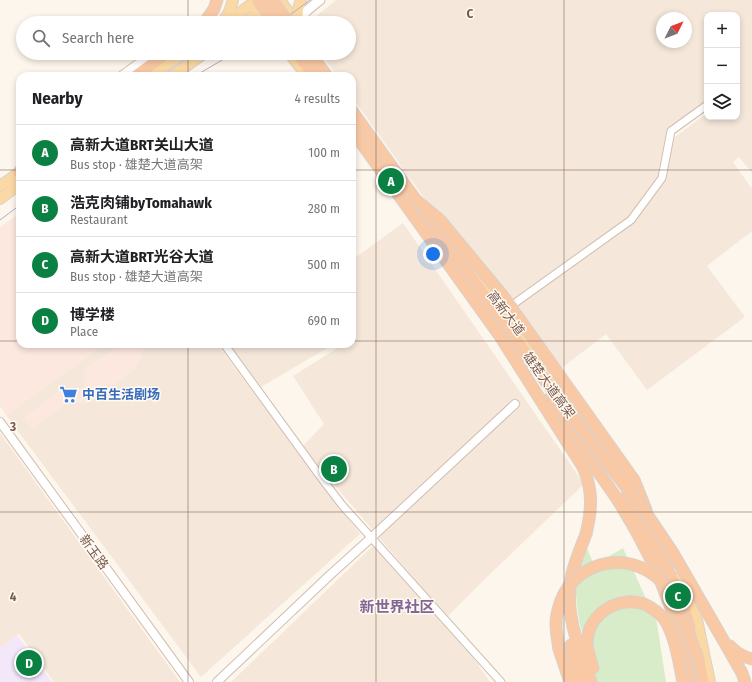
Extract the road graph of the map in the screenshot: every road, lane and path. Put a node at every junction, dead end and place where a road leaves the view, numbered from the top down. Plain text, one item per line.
1 (217, 0) edge
2 (233, 0) edge
3 (272, 0) edge
4 (276, 0) edge
5 (280, 0) edge
6 (301, 0) edge
7 (320, 0) edge
8 (254, 1) edge
9 (258, 13) junction
10 (209, 16) edge
11 (226, 16) edge
12 (233, 16) edge
13 (254, 16) edge
14 (260, 16) edge
15 (268, 16) edge
16 (289, 16) edge
17 (291, 16) edge
18 (296, 16) edge
19 (302, 16) edge
20 (144, 60) edge
21 (158, 60) edge
22 (174, 60) edge
23 (195, 60) edge
24 (293, 60) edge
25 (294, 60) edge
26 (302, 60) edge
27 (315, 60) edge
28 (321, 60) edge
29 (299, 66) junction
30 (128, 72) edge
31 (141, 72) edge
32 (156, 72) edge
33 (178, 72) edge
34 (304, 72) edge
35 (311, 72) edge
36 (324, 72) edge
37 (329, 72) edge
38 (704, 107) edge
39 (356, 112) edge
40 (356, 117) edge
41 (356, 136) edge
42 (356, 144) edge
43 (16, 174) edge
44 (0, 186) edge
45 (16, 187) edge
46 (0, 199) edge
47 (416, 200) junction
48 (504, 310) junction
49 (500, 336) junction
50 (227, 348) edge
51 (515, 404) dead end
52 (567, 410) junction
53 (0, 422) edge
54 (652, 526) junction
55 (371, 538) junction
56 (572, 576) junction
57 (718, 631) junction
58 (752, 658) edge
59 (699, 661) junction
60 (752, 677) edge
61 (188, 682) edge
62 (217, 682) edge
63 (501, 682) edge
64 (570, 682) edge
65 (581, 682) edge
66 (591, 682) edge
67 (598, 682) edge
68 (684, 682) edge
69 (690, 682) edge
70 (703, 682) edge
71 (710, 682) edge
72 (745, 682) edge

1 - 10 highway
2 - 11 main road
3 - 16 highway, bridge
4 - 9 main road
5 - 17 main road
6 - 18 main road
7 - 19 main road
8 - 9 main road
8 - 12 main road
8 - 15 highway, bridge
9 - 13 main road
9 - 14 main road
20 - 30 main road
21 - 31 highway
22 - 32 main road
23 - 33 main road
24 - 29 main road
25 - 29 main road
26 - 35 highway
27 - 36 highway
28 - 37 main road
29 - 34 main road
38 - 48 street
39 - 48 main road, 高新大道
40 - 47 highway, 雄楚大道高架
41 - 49 highway, 雄楚大道高架, bridge
42 - 68 main road, 高新大道
43 - 44 main road
45 - 46 main road
47 - 52 highway, 雄楚大道高架, bridge
47 - 54 highway, bridge
48 - 54 main road, 高新大道
49 - 56 highway, bridge
49 - 69 highway, 雄楚大道高架, bridge
50 - 55 street
51 - 55 street
52 - 57 highway, bridge
52 - 59 highway, 雄楚大道高架, bridge
53 - 61 street, 新玉路
54 - 71 main road, 高新大道
55 - 62 street
55 - 63 street
56 - 65 highway, bridge
56 - 66 highway, bridge
57 - 58 highway
57 - 72 highway
59 - 64 highway, bridge
59 - 70 highway, 雄楚大道高架
60 - 72 main road
67 - 68 highway, bridge

